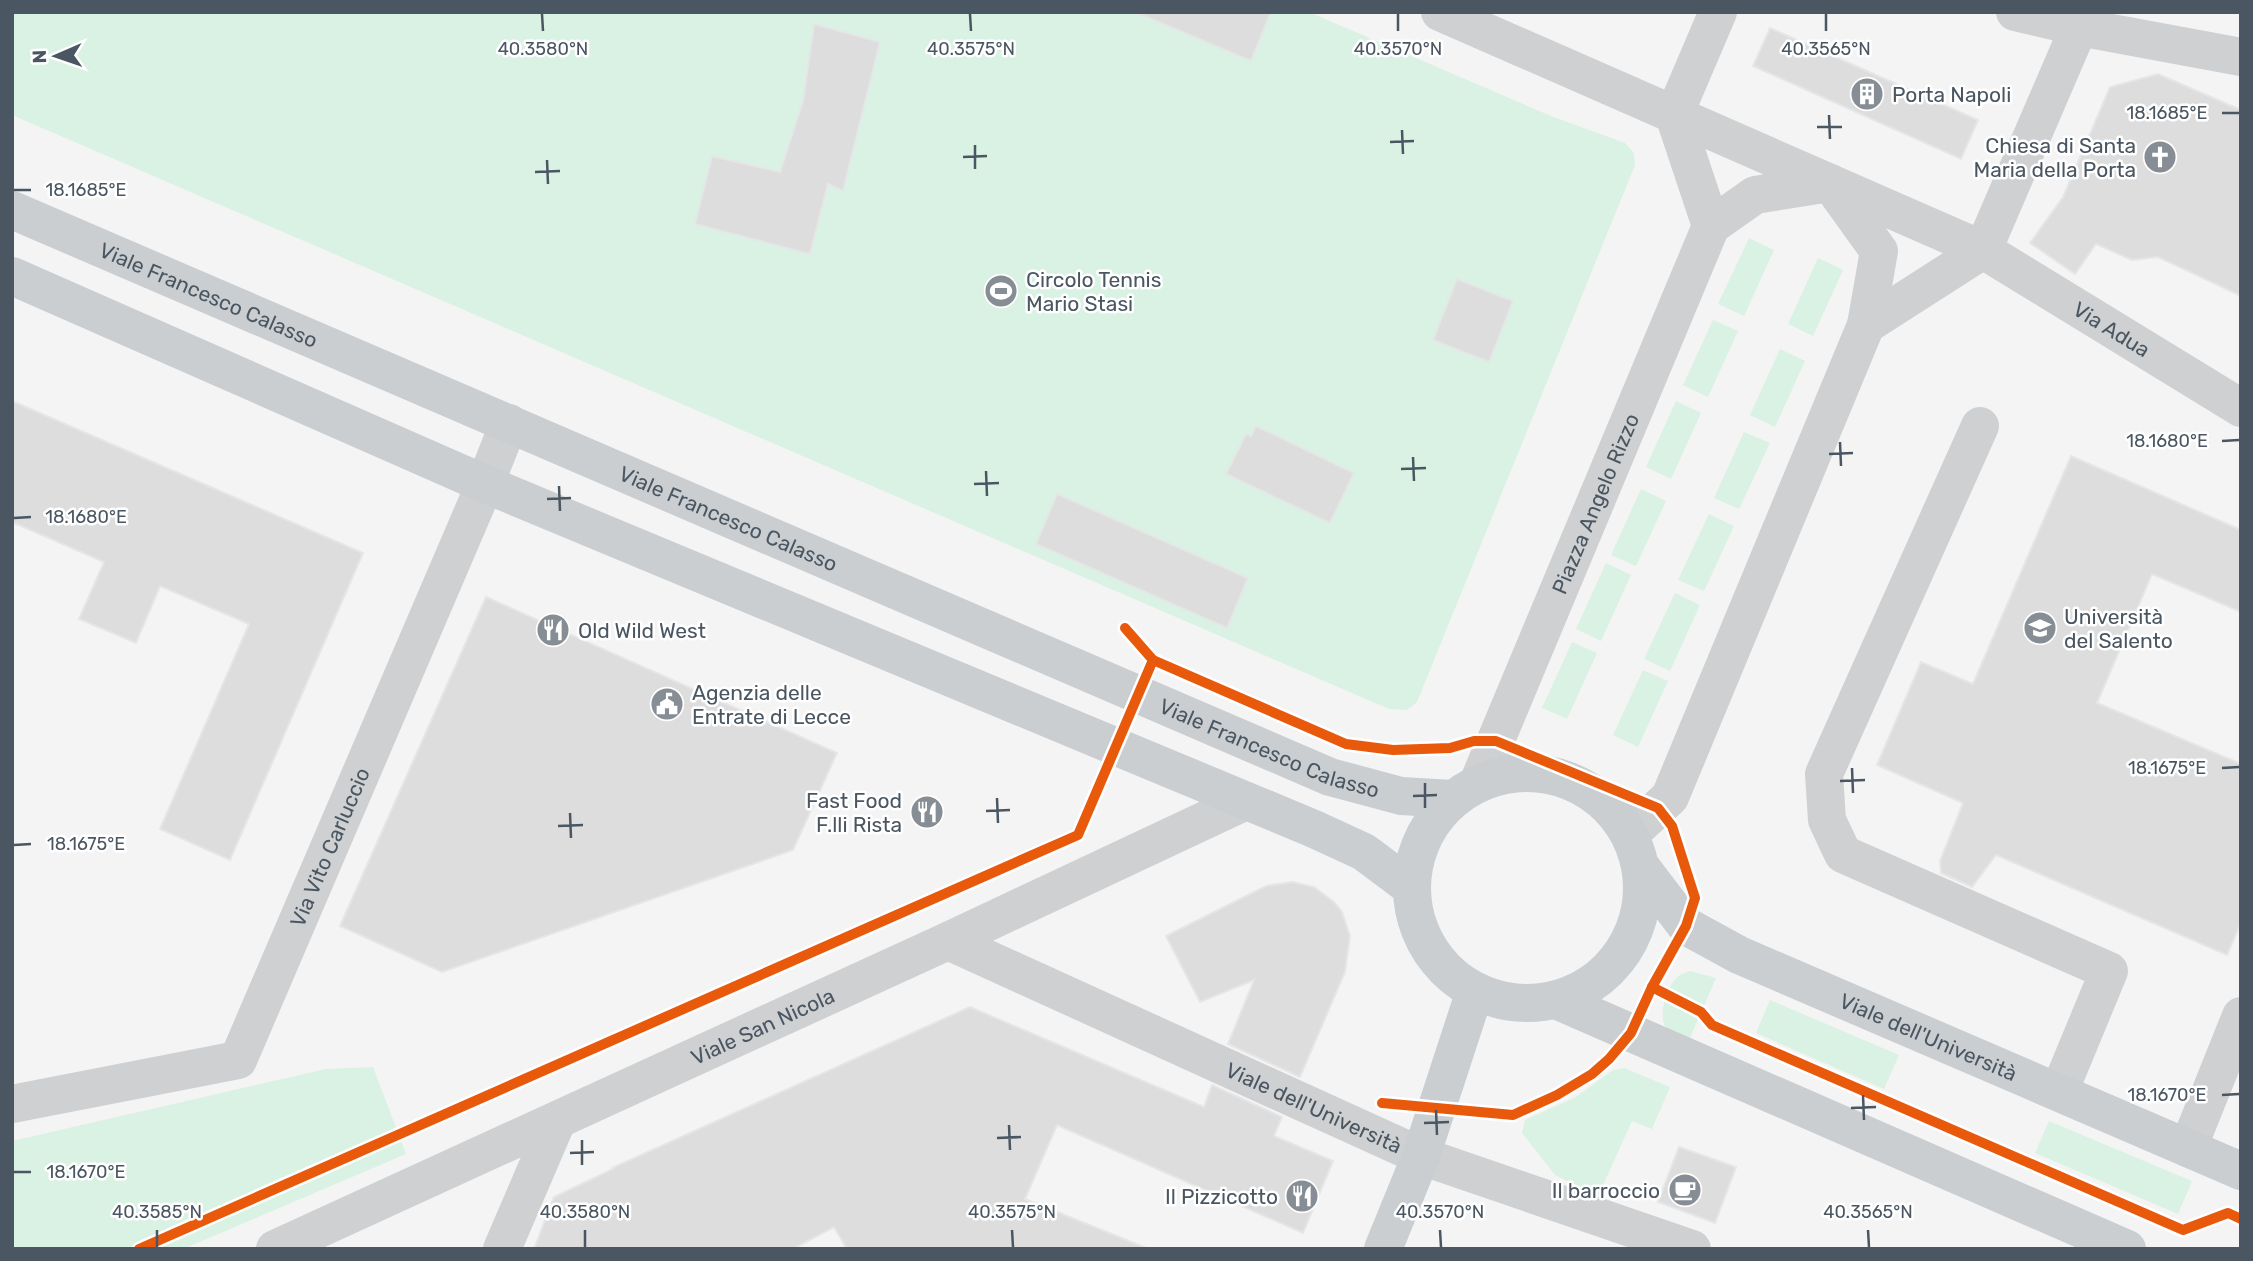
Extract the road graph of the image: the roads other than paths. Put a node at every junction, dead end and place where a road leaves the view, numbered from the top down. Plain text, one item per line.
1 (1440, 12) edge
2 (1718, 12) edge
3 (2015, 12) edge
4 (2079, 27) junction
5 (2241, 57) edge
6 (1674, 115) junction
7 (1830, 183) junction
8 (12, 210) edge
9 (1712, 226) junction
10 (1983, 250) junction
11 (12, 276) edge
12 (1866, 325) junction
13 (2241, 408) edge
14 (509, 423) junction
15 (1980, 426) dead end
16 (485, 484) junction
17 (1466, 791) junction
18 (1246, 800) junction
19 (1636, 851) junction
20 (1412, 888) junction
21 (948, 941) junction
22 (1475, 991) junction
23 (1556, 1000) junction
24 (2241, 1016) edge
25 (2059, 1091) junction
26 (12, 1104) edge
27 (557, 1121) junction
28 (2188, 1148) junction
29 (1421, 1156) junction
30 (2241, 1171) edge
31 (275, 1249) edge
32 (502, 1249) edge
33 (1382, 1249) edge
34 (1692, 1249) edge
35 (2127, 1249) edge

1 - 6 street
2 - 6 street
3 - 4 street
4 - 5 street
4 - 10 street
6 - 7 street
6 - 9 street
7 - 9 street
7 - 10 street
7 - 12 street
8 - 14 main road, Viale Francesco Calasso
9 - 17 street, Piazza Angelo Rizzo
10 - 12 street
10 - 13 street, Via Adua
11 - 16 main road
12 - 19 street
14 - 16 street, Via Vito Carluccio
14 - 17 main road, Viale Francesco Calasso
15 - 25 street
16 - 18 main road
16 - 26 street, Via Vito Carluccio
17 - 19 main road
17 - 20 main road
18 - 20 main road
18 - 21 street, Viale San Nicola
19 - 23 main road
19 - 25 main road, Viale dell'Università
20 - 22 main road
21 - 27 street, Viale San Nicola
21 - 29 street, Viale dell'Università
22 - 23 main road
22 - 29 main road
23 - 35 main road
24 - 28 street
25 - 28 main road, Viale dell'Università
27 - 31 street, Viale San Nicola
27 - 32 street
28 - 30 main road, Viale dell'Università
29 - 33 main road
29 - 34 street, Viale dell'Università

